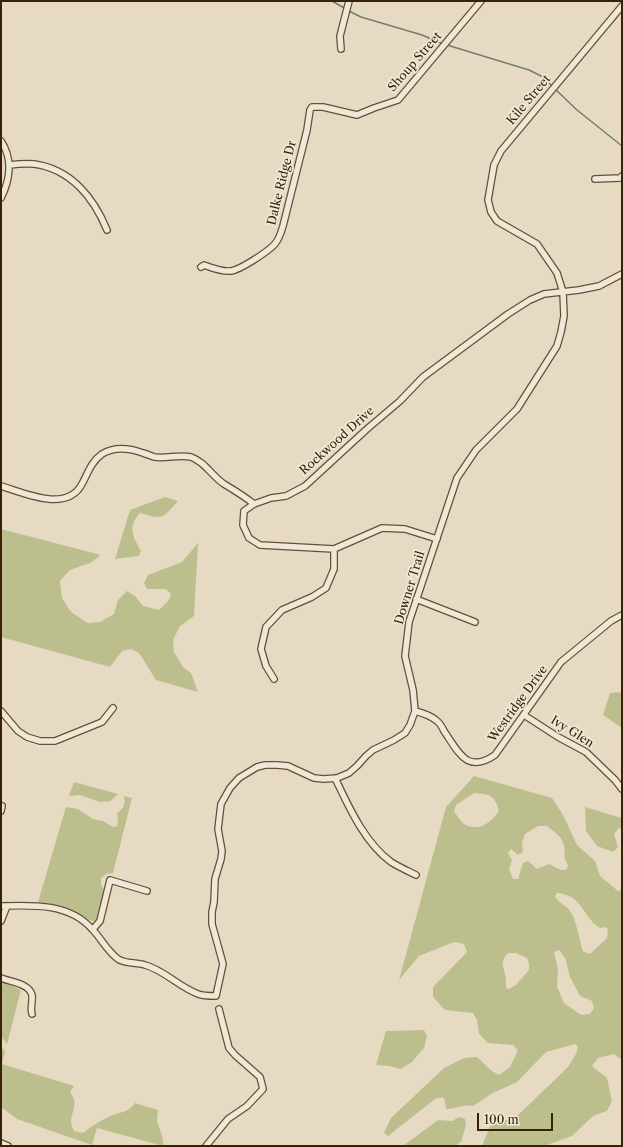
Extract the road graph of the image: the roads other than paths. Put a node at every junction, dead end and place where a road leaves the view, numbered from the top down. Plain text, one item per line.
1 (348, 1) edge
2 (481, 1) edge
3 (622, 6) edge
4 (341, 49) dead end
5 (328, 109) joint
6 (1, 141) edge
7 (9, 165) junction
8 (622, 176) edge
9 (595, 179) dead end
10 (1, 198) edge
11 (497, 220) joint
12 (107, 230) dead end
13 (201, 267) dead end
14 (622, 274) edge
15 (564, 292) junction
16 (1, 486) edge
17 (254, 504) junction
18 (437, 539) junction
19 (334, 549) junction
20 (416, 599) junction
21 (622, 615) edge
22 (475, 622) dead end
23 (274, 679) dead end
24 (113, 708) dead end
25 (1, 710) edge
26 (414, 711) junction
27 (524, 715) junction
28 (335, 778) junction
29 (622, 789) edge
30 (416, 875) dead end
31 (147, 891) dead end
32 (4, 906) edge
33 (1, 921) edge
34 (92, 929) junction
35 (1, 978) edge
36 (219, 1009) dead end
37 (32, 1014) dead end
38 (1, 1143) edge
39 (8, 1146) edge
40 (206, 1146) edge

1 - 4 street
2 - 5 street, Shoup Street
3 - 11 street, Kile Street
5 - 13 street, Dalke Ridge Dr
6 - 7 street
7 - 10 street
7 - 12 street
8 - 9 street
11 - 15 street, Downer Trail
14 - 15 street, Rockwood Drive
15 - 17 street, Rockwood Drive
15 - 18 street, Downer Trail
16 - 17 street
17 - 19 street
18 - 19 street
18 - 20 street, Downer Trail
19 - 23 street
20 - 22 street
20 - 26 street, Downer Trail
21 - 27 street, Westridge Drive
24 - 25 street
26 - 27 street, Westridge Drive
26 - 28 street, Downer Trail
27 - 29 street, Ivy Glen
28 - 30 street
28 - 34 street, Downer Trail
31 - 34 street
32 - 33 street
32 - 34 street
35 - 37 street
36 - 40 street
38 - 39 street

